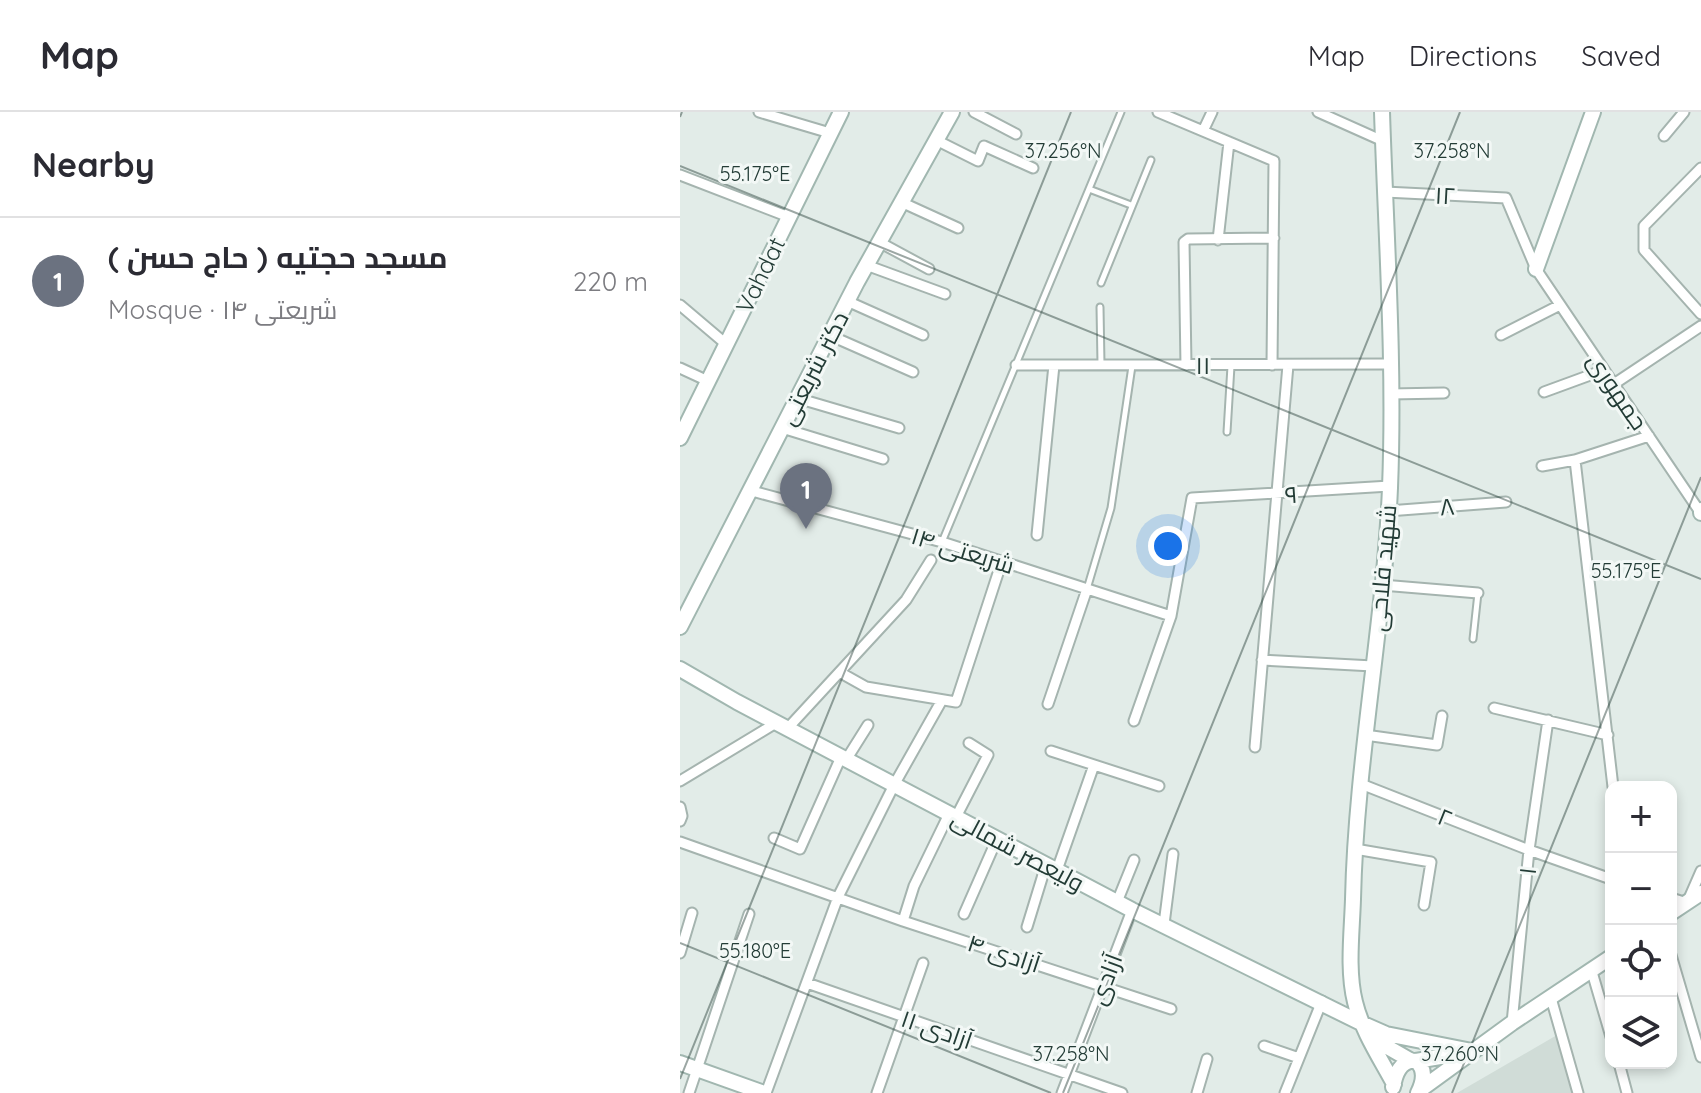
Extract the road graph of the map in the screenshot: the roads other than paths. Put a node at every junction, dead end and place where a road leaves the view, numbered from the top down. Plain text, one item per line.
1 (759, 112) edge
2 (841, 112) edge
3 (952, 112) edge
4 (974, 112) edge
5 (1121, 112) edge
6 (1158, 112) edge
7 (1212, 112) edge
8 (1318, 112) edge
9 (1382, 112) edge
10 (1593, 112) edge
11 (1684, 112) edge
12 (1203, 131) junction
13 (830, 133) junction
14 (1016, 134) dead end
15 (1664, 136) dead end
16 (936, 140) junction
17 (1383, 141) junction
18 (1229, 142) junction
19 (1151, 160) dead end
20 (1033, 168) dead end
21 (1701, 168) edge
22 (680, 175) edge
23 (1089, 189) junction
24 (1385, 192) junction
25 (1506, 198) joint
26 (901, 202) junction
27 (1131, 205) junction
28 (789, 217) junction
29 (958, 228) dead end
30 (1274, 238) junction
31 (1218, 240) junction
32 (879, 242) junction
33 (866, 265) junction
34 (929, 269) dead end
35 (1536, 269) junction
36 (1101, 283) dead end
37 (945, 294) dead end
38 (847, 301) junction
39 (680, 305) edge
40 (1560, 305) junction
41 (1100, 307) dead end
42 (1701, 314) edge
43 (1701, 326) edge
44 (829, 335) junction
45 (923, 335) dead end
46 (1501, 335) dead end
47 (726, 344) junction
48 (1390, 364) junction
49 (1016, 365) junction
50 (1054, 365) junction
51 (1101, 365) junction
52 (1132, 365) junction
53 (1186, 365) junction
54 (1231, 365) junction
55 (1272, 365) junction
56 (1288, 365) junction
57 (680, 368) edge
58 (1604, 370) junction
59 (913, 372) dead end
60 (708, 381) junction
61 (1614, 384) junction
62 (1544, 392) dead end
63 (1444, 393) dead end
64 (1390, 394) junction
65 (797, 398) junction
66 (782, 428) junction
67 (899, 428) dead end
68 (1227, 432) dead end
69 (1649, 436) junction
70 (680, 438) edge
71 (883, 459) dead end
72 (1575, 460) junction
73 (1542, 466) dead end
74 (1390, 486) junction
75 (752, 491) junction
76 (1276, 495) junction
77 (1506, 502) dead end
78 (1388, 511) junction
79 (1701, 512) edge
80 (1037, 535) dead end
81 (942, 542) junction
82 (931, 560) dead end
83 (1002, 561) junction
84 (1382, 585) junction
85 (1087, 589) junction
86 (1478, 593) joint
87 (1171, 616) junction
88 (680, 627) edge
89 (1473, 639) dead end
90 (1262, 660) junction
91 (1373, 666) junction
92 (680, 669) edge
93 (841, 673) junction
94 (942, 700) junction
95 (1048, 704) dead end
96 (1494, 708) dead end
97 (1442, 716) dead end
98 (1548, 720) junction
99 (1134, 721) dead end
100 (868, 725) dead end
101 (781, 726) junction
102 (1365, 735) junction
103 (1608, 735) junction
104 (969, 743) dead end
105 (1255, 747) dead end
106 (1051, 751) dead end
107 (844, 758) junction
108 (1094, 765) junction
109 (680, 781) edge
110 (1612, 781) edge
111 (1361, 784) junction
112 (894, 785) junction
113 (1159, 786) dead end
114 (680, 807) edge
115 (953, 816) junction
116 (680, 821) edge
117 (774, 838) dead end
118 (997, 839) junction
119 (680, 842) edge
120 (1355, 849) junction
121 (1529, 850) junction
122 (1173, 854) dead end
123 (1134, 860) dead end
124 (1051, 868) junction
125 (1701, 871) edge
126 (1605, 877) edge
127 (1701, 893) edge
128 (838, 897) junction
129 (1677, 900) edge
130 (1117, 902) junction
131 (1687, 903) junction
132 (1424, 905) dead end
133 (1677, 909) edge
134 (1132, 910) junction
135 (692, 913) dead end
136 (749, 914) dead end
137 (964, 914) dead end
138 (903, 921) junction
139 (1164, 924) junction
140 (1027, 927) dead end
141 (680, 953) edge
142 (1605, 962) edge
143 (923, 963) dead end
144 (1592, 972) junction
145 (1677, 975) edge
146 (807, 983) junction
147 (1103, 985) junction
148 (1551, 998) junction
149 (1322, 1001) junction
150 (1171, 1009) dead end
151 (1605, 1016) edge
152 (903, 1017) junction
153 (1361, 1023) junction
154 (1512, 1023) junction
155 (1264, 1046) dead end
156 (1472, 1051) junction
157 (1701, 1057) edge
158 (1299, 1058) junction
159 (1207, 1059) dead end
160 (1413, 1060) junction
161 (680, 1063) edge
162 (698, 1069) junction
163 (1621, 1069) edge
164 (1068, 1075) junction
165 (1392, 1089) edge
166 (1418, 1092) edge
167 (689, 1093) edge
168 (765, 1093) edge
169 (877, 1093) edge
170 (1062, 1093) edge
171 (1122, 1093) edge
172 (1197, 1093) edge
173 (1285, 1093) edge
174 (1578, 1093) edge
175 (1627, 1093) edge

1 - 13 street
2 - 13 street, Vahdat
3 - 16 street, دکتر شریعتی
4 - 14 street
5 - 23 lane
6 - 12 street
7 - 12 street
8 - 17 street
9 - 17 street, شهید فلاحی
10 - 35 street
11 - 15 street
12 - 18 street
13 - 28 street, Vahdat
16 - 20 street
16 - 26 street, دکتر شریعتی
17 - 24 street, شهید فلاحی
18 - 30 street
18 - 31 street
19 - 27 lane
21 - 42 street
22 - 28 street
23 - 27 lane
23 - 49 lane
24 - 25 street, ۱۲
24 - 48 street, شهید فلاحی
25 - 35 street, جمهوری
26 - 29 street
26 - 32 street, دکتر شریعتی
27 - 36 lane
28 - 47 street, Vahdat
30 - 31 street
30 - 55 street
31 - 53 street
32 - 33 street, دکتر شریعتی
32 - 34 street
33 - 37 street
33 - 38 street, دکتر شریعتی
35 - 40 street, جمهوری
38 - 44 street, دکتر شریعتی
38 - 45 street
39 - 47 street
40 - 46 street
40 - 58 street, جمهوری
41 - 51 lane
43 - 61 street
44 - 59 street
44 - 65 street, دکتر شریعتی
47 - 60 street, Vahdat
48 - 56 street, ۱۱
48 - 64 street, شهید فلاحی
49 - 50 street, ۱۱
49 - 81 lane
50 - 51 street, ۱۱
50 - 80 street
51 - 52 street, ۱۱
52 - 53 street, ۱۱
52 - 85 lane
53 - 54 street, ۱۱
54 - 55 street, ۱۱
54 - 68 lane
55 - 56 street, ۱۱
56 - 76 street
57 - 60 street
58 - 61 street, جمهوری
58 - 62 street
60 - 70 street, Vahdat
61 - 69 street, جمهوری
63 - 64 street
64 - 74 street, شهید فلاحی
65 - 66 street, دکتر شریعتی
65 - 67 street
66 - 71 street
66 - 75 street, دکتر شریعتی
69 - 72 street
69 - 79 street, جمهوری
72 - 73 street
72 - 103 street
74 - 76 street, ۹
74 - 78 street, شهید فلاحی
75 - 81 street, شریعتی ۱۴
75 - 88 street, دکتر شریعتی
76 - 87 street, ۹
76 - 90 street
77 - 78 street, ۸
78 - 84 street, شهید فلاحی
81 - 83 street, شریعتی ۱۴
82 - 93 street
83 - 85 street, شریعتی ۱۴
83 - 94 street
84 - 86 street
84 - 91 street, شهید فلاحی
85 - 87 street, شریعتی ۱۴
85 - 95 street
86 - 89 lane
87 - 99 street
90 - 91 street
90 - 105 street
91 - 102 street, شهید فلاحی
92 - 101 street, ولیعصر شمالی
93 - 94 street
93 - 101 street
94 - 112 street
96 - 98 street
97 - 102 street
98 - 103 street
98 - 121 street, ۱
100 - 107 street
101 - 107 street, ولیعصر شمالی
101 - 109 street
102 - 111 street, شهید فلاحی
103 - 110 street
104 - 115 street
106 - 108 street
107 - 112 street, ولیعصر شمالی
107 - 117 street
108 - 113 street
108 - 124 street
111 - 120 street, شهید فلاحی
111 - 121 street, ۲
112 - 115 street, ولیعصر شمالی
112 - 128 street
114 - 116 street
115 - 118 street, ولیعصر شمالی
115 - 138 street
118 - 124 street, ولیعصر شمالی
118 - 137 street
119 - 128 street, آزادی ۴
120 - 132 street
120 - 153 street, شهید فلاحی
121 - 126 street, ۲
121 - 154 street, ۱
122 - 139 street
123 - 130 street
124 - 130 street, ولیعصر شمالی
124 - 140 street
125 - 131 street
127 - 131 street
128 - 138 street, آزادی ۴
128 - 146 street
129 - 131 street
130 - 134 street, ولیعصر شمالی
131 - 133 street
134 - 139 street, ولیعصر شمالی
134 - 147 street, آزادی
135 - 141 street
136 - 162 street
138 - 147 street, آزادی ۴
139 - 149 street, ولیعصر شمالی
142 - 144 street
143 - 152 street
144 - 148 street
144 - 151 street
145 - 157 street
146 - 152 street, آزادی ۱۱
146 - 168 street
147 - 150 street, آزادی ۴
147 - 164 street, آزادی
148 - 154 street
148 - 174 street
149 - 153 street, ولیعصر شمالی
149 - 158 street
152 - 164 street, آزادی ۱۱
152 - 169 street
153 - 156 street
153 - 160 street
153 - 165 street, شهید فلاحی
154 - 156 street
155 - 158 street
156 - 160 street
156 - 166 street
158 - 173 street
159 - 172 street
160 - 165 street
160 - 166 street
161 - 162 street
162 - 167 street
162 - 168 street
163 - 175 street
164 - 170 street, آزادی
164 - 171 street, آزادی ۱۱

